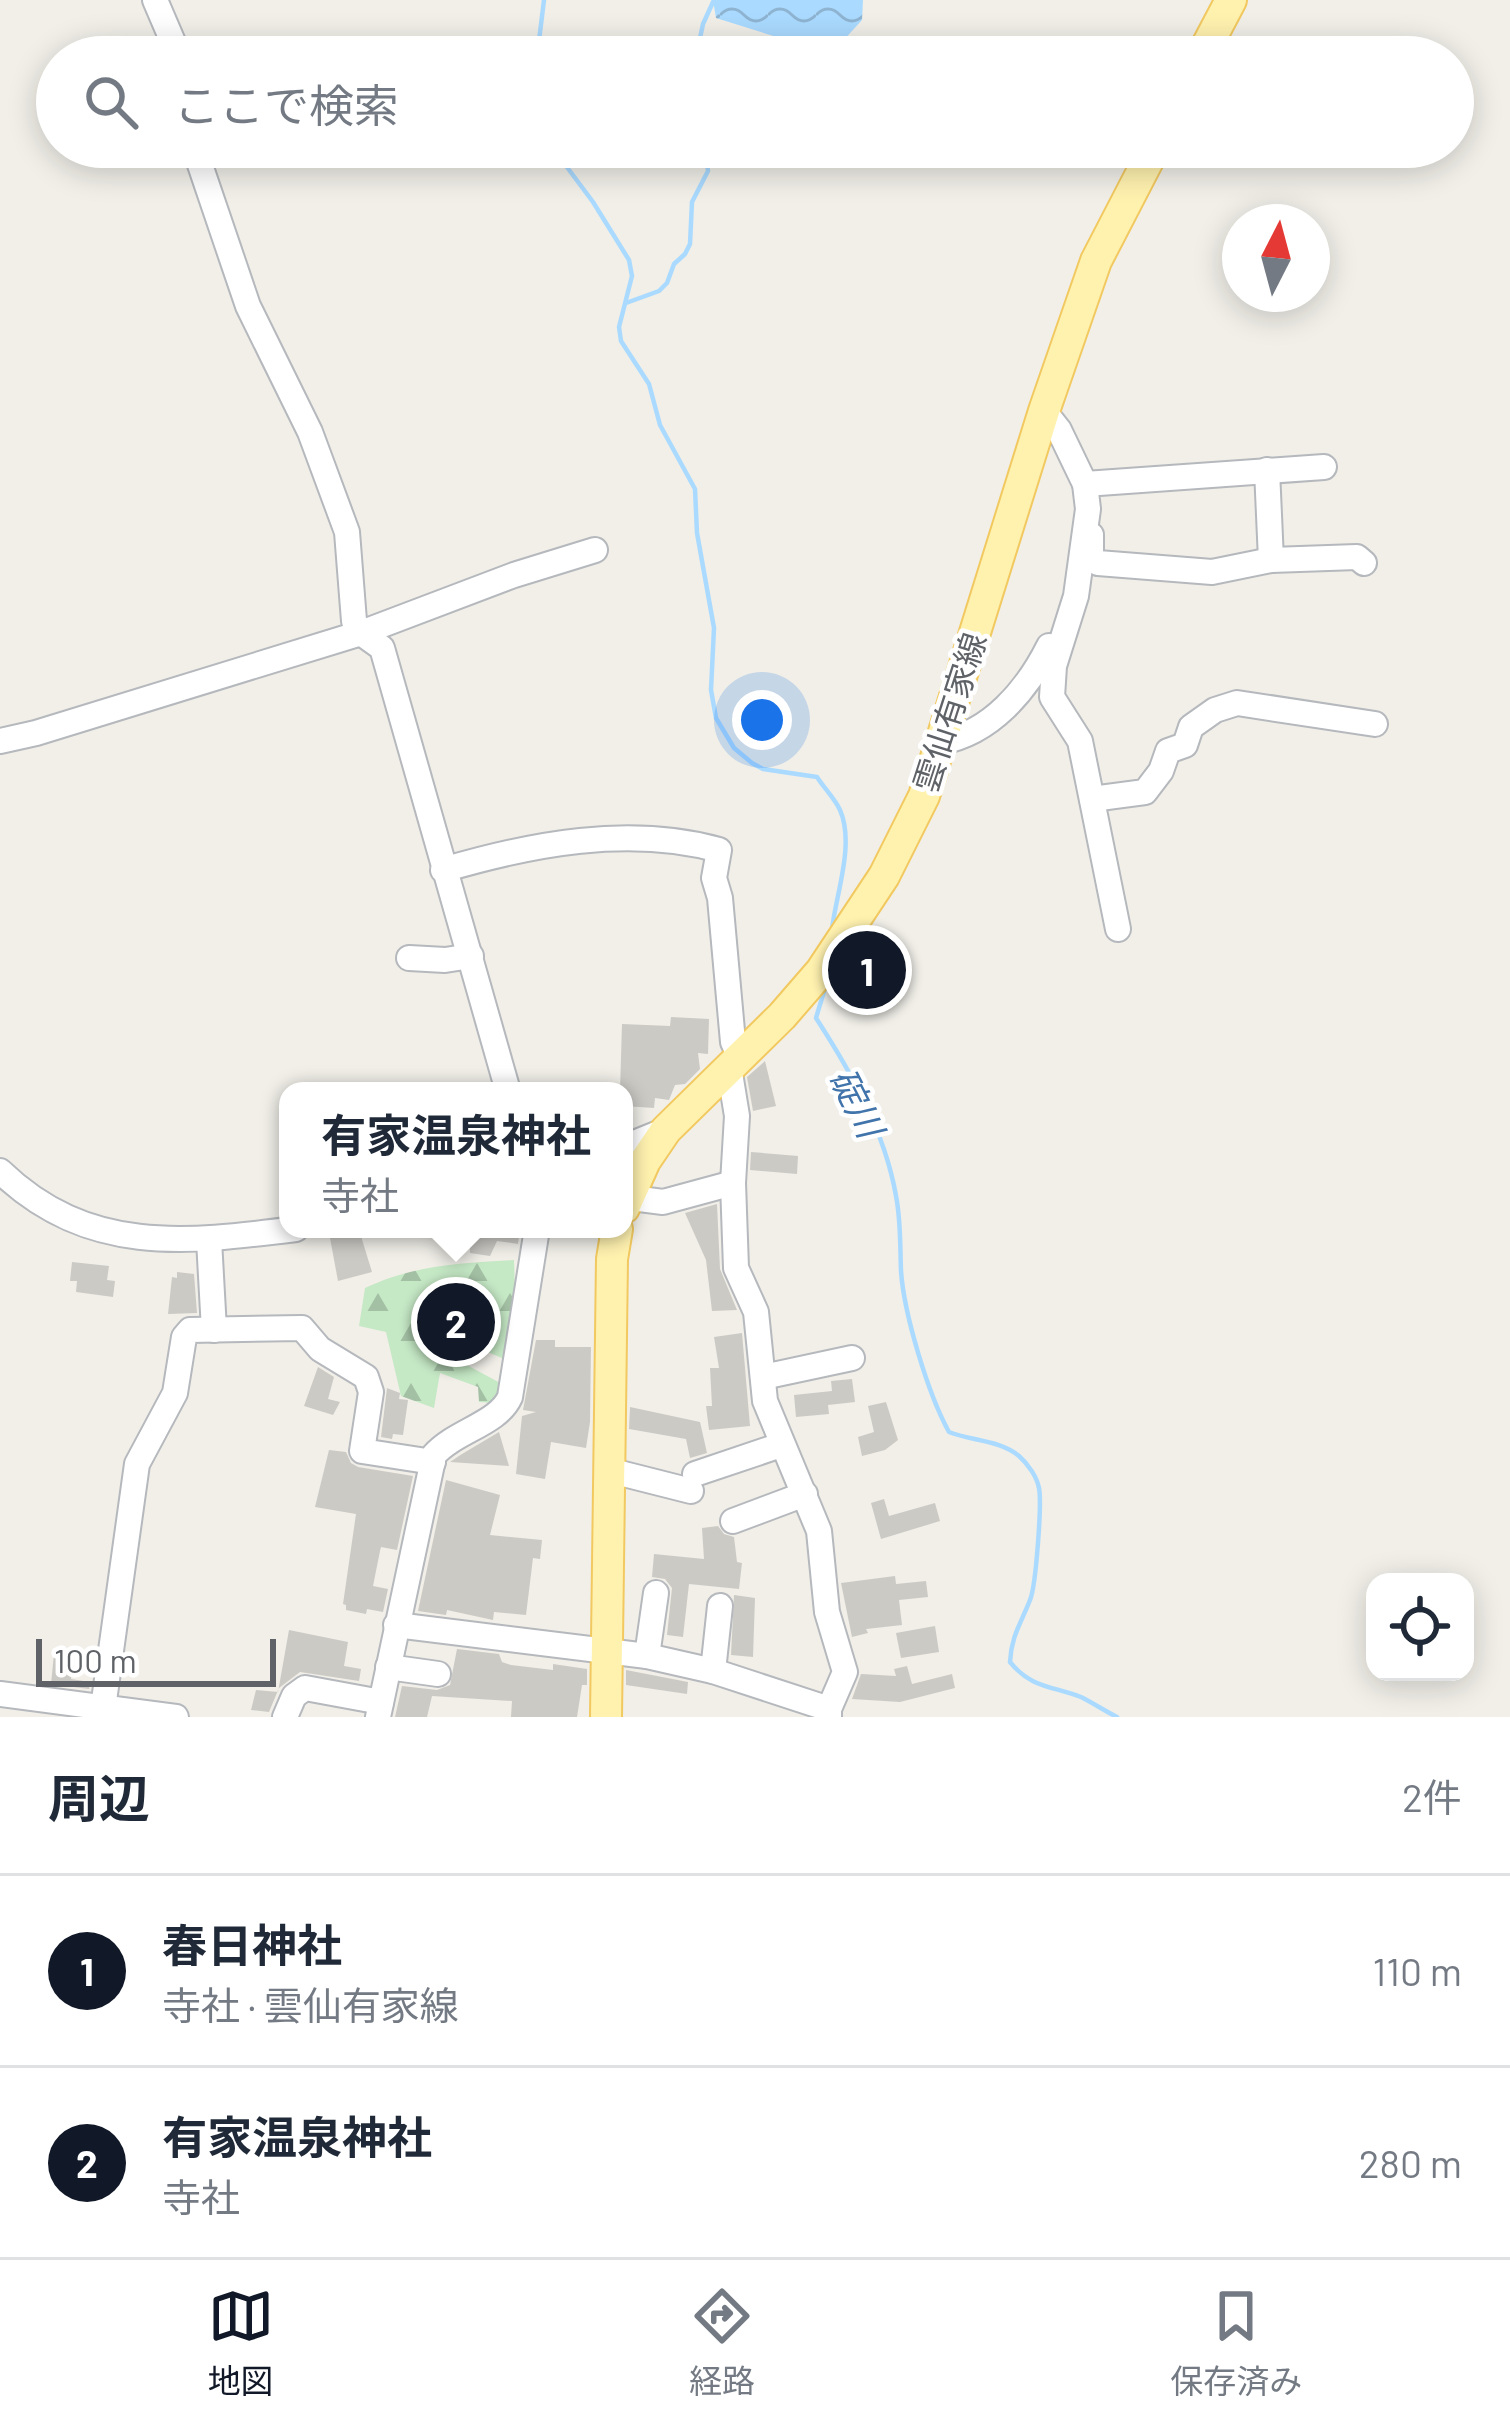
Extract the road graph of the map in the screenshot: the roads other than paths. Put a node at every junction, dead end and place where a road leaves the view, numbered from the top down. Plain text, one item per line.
1 (1231, 0) edge
2 (160, 2) edge
3 (169, 36) edge
4 (1212, 36) edge
5 (201, 168) edge
6 (1144, 168) edge
7 (1044, 411) junction
8 (1324, 467) dead end
9 (1267, 470) junction
10 (1085, 484) junction
11 (1086, 530) junction
12 (596, 550) dead end
13 (1271, 560) junction
14 (1364, 563) dead end
15 (1076, 596) junction
16 (362, 633) junction
17 (1375, 724) dead end
18 (0, 741) edge
19 (940, 742) junction
20 (1092, 799) junction
21 (443, 870) junction
22 (1118, 929) dead end
23 (471, 956) junction
24 (409, 958) dead end
25 (734, 1062) junction
26 (506, 1082) edge
27 (666, 1130) junction
28 (633, 1143) edge
29 (0, 1171) edge
30 (733, 1183) junction
31 (633, 1187) edge
32 (633, 1201) edge
33 (279, 1231) edge
34 (536, 1238) edge
35 (616, 1238) edge
36 (209, 1240) junction
37 (214, 1330) junction
38 (852, 1358) dead end
39 (764, 1377) junction
40 (781, 1445) junction
41 (433, 1462) junction
42 (608, 1470) junction
43 (806, 1494) junction
44 (733, 1521) dead end
45 (656, 1593) dead end
46 (720, 1606) dead end
47 (396, 1625) junction
48 (606, 1651) junction
49 (647, 1656) junction
50 (388, 1667) junction
51 (713, 1671) junction
52 (438, 1674) dead end
53 (0, 1694) edge
54 (34, 1697) edge
55 (103, 1708) junction
56 (379, 1710) edge
57 (829, 1713) edge
58 (176, 1717) edge
59 (285, 1717) edge
60 (606, 1717) edge

1 - 4 main road
2 - 3 street
5 - 16 street
6 - 7 main road, 雲仙有家線
7 - 10 street
7 - 19 main road, 雲仙有家線
8 - 9 street
9 - 10 street
9 - 13 street
10 - 11 street
11 - 13 street
11 - 15 street
12 - 16 street
13 - 14 street
15 - 19 street
15 - 20 street
16 - 18 street
16 - 21 street
17 - 20 street
19 - 25 main road, 雲仙有家線
20 - 22 street
21 - 23 street
21 - 25 street
23 - 24 street
23 - 26 street
25 - 27 main road, 雲仙有家線
25 - 30 street
27 - 28 street
27 - 31 main road, 雲仙有家線
29 - 36 street
30 - 32 street
30 - 39 street
33 - 36 street
34 - 41 street
35 - 42 main road
36 - 37 street
37 - 41 street
37 - 55 street
38 - 39 street
39 - 40 street
40 - 42 street
40 - 43 street
41 - 47 street
42 - 48 main road
43 - 44 street
43 - 57 street
45 - 49 street
46 - 51 street
47 - 48 street
47 - 50 street
48 - 49 street
48 - 60 main road
49 - 51 street
50 - 52 street
50 - 56 street
51 - 57 street
53 - 54 street
54 - 55 street
55 - 58 street
56 - 59 street

